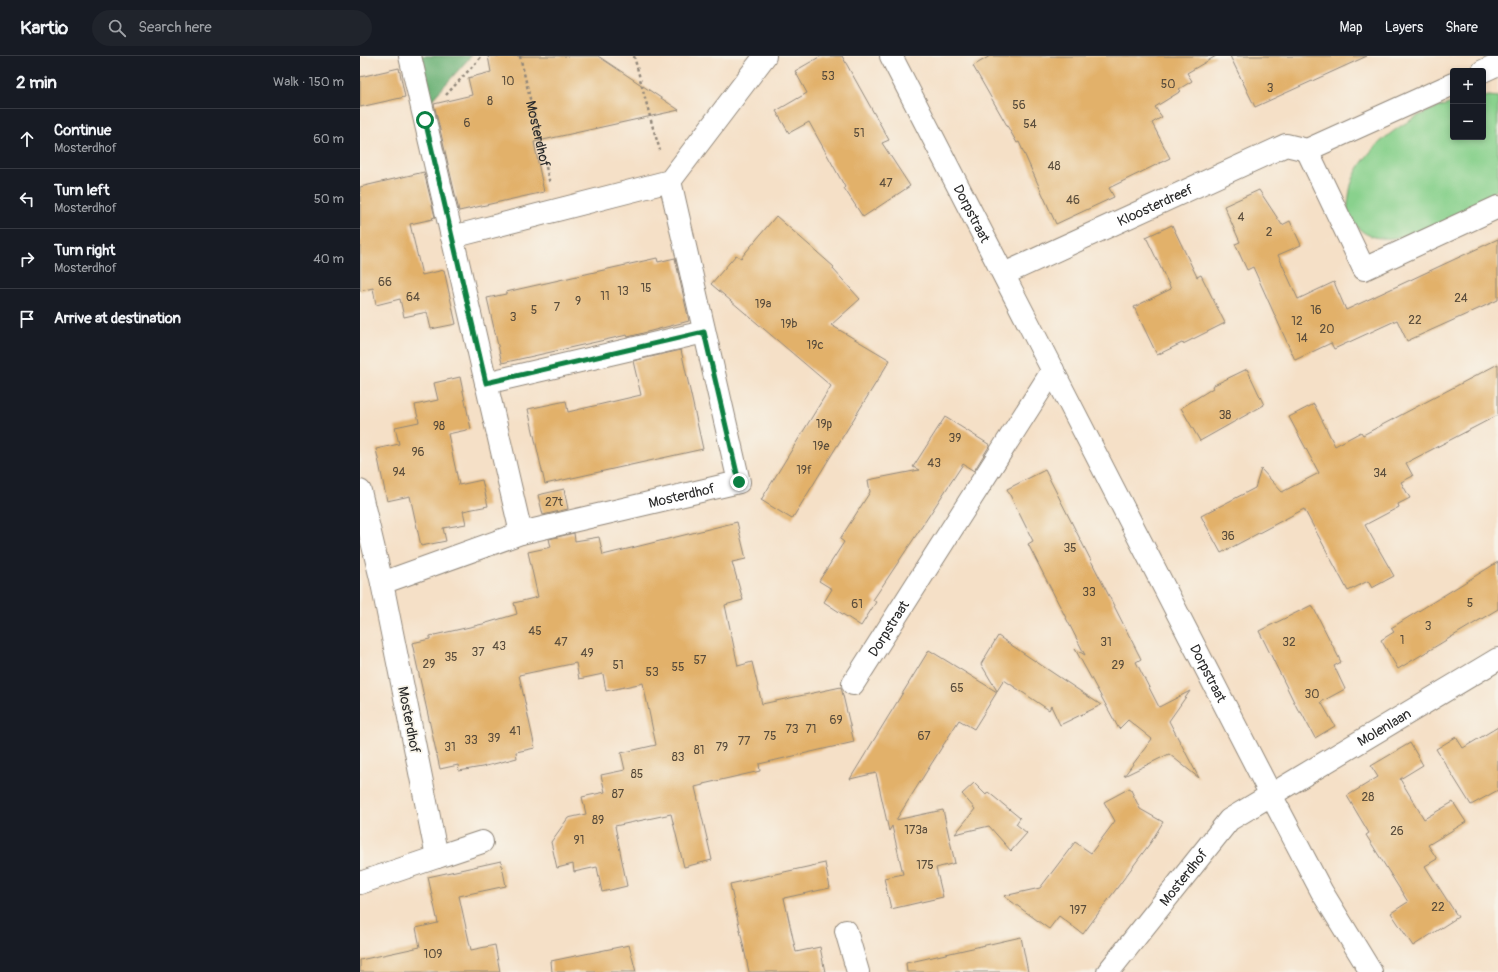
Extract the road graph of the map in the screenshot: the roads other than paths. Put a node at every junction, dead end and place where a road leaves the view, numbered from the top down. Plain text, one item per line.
1 (410, 56) edge
2 (764, 56) edge
3 (891, 56) edge
4 (1498, 64) edge
5 (1486, 70) edge
6 (1450, 85) edge
7 (1307, 150) junction
8 (670, 181) junction
9 (1498, 208) edge
10 (452, 237) junction
11 (1004, 274) junction
12 (704, 332) junction
13 (1053, 370) junction
14 (486, 383) junction
15 (360, 491) edge
16 (521, 533) junction
17 (382, 583) junction
18 (1498, 659) edge
19 (853, 684) dead end
20 (1271, 795) junction
21 (482, 842) dead end
22 (437, 857) junction
23 (360, 883) edge
24 (846, 931) dead end
25 (858, 972) edge
26 (1108, 972) edge
27 (1371, 972) edge

1 - 10 street
2 - 8 street
3 - 11 street, Dorpstraat
4 - 5 street
6 - 7 street
7 - 9 street
7 - 11 street, Kloosterdreef
8 - 10 street
8 - 12 street, Mosterdhof
10 - 14 street
11 - 13 street, Dorpstraat
12 - 14 street
12 - 16 street, Mosterdhof
13 - 19 street, Dorpstraat
13 - 20 street, Dorpstraat
14 - 16 street
15 - 17 street, Mosterdhof
16 - 17 street, Mosterdhof
17 - 22 street, Mosterdhof
18 - 20 street, Molenlaan
20 - 26 street, Mosterdhof
20 - 27 street, Dorpstraat
21 - 22 street
22 - 23 street
24 - 25 street

